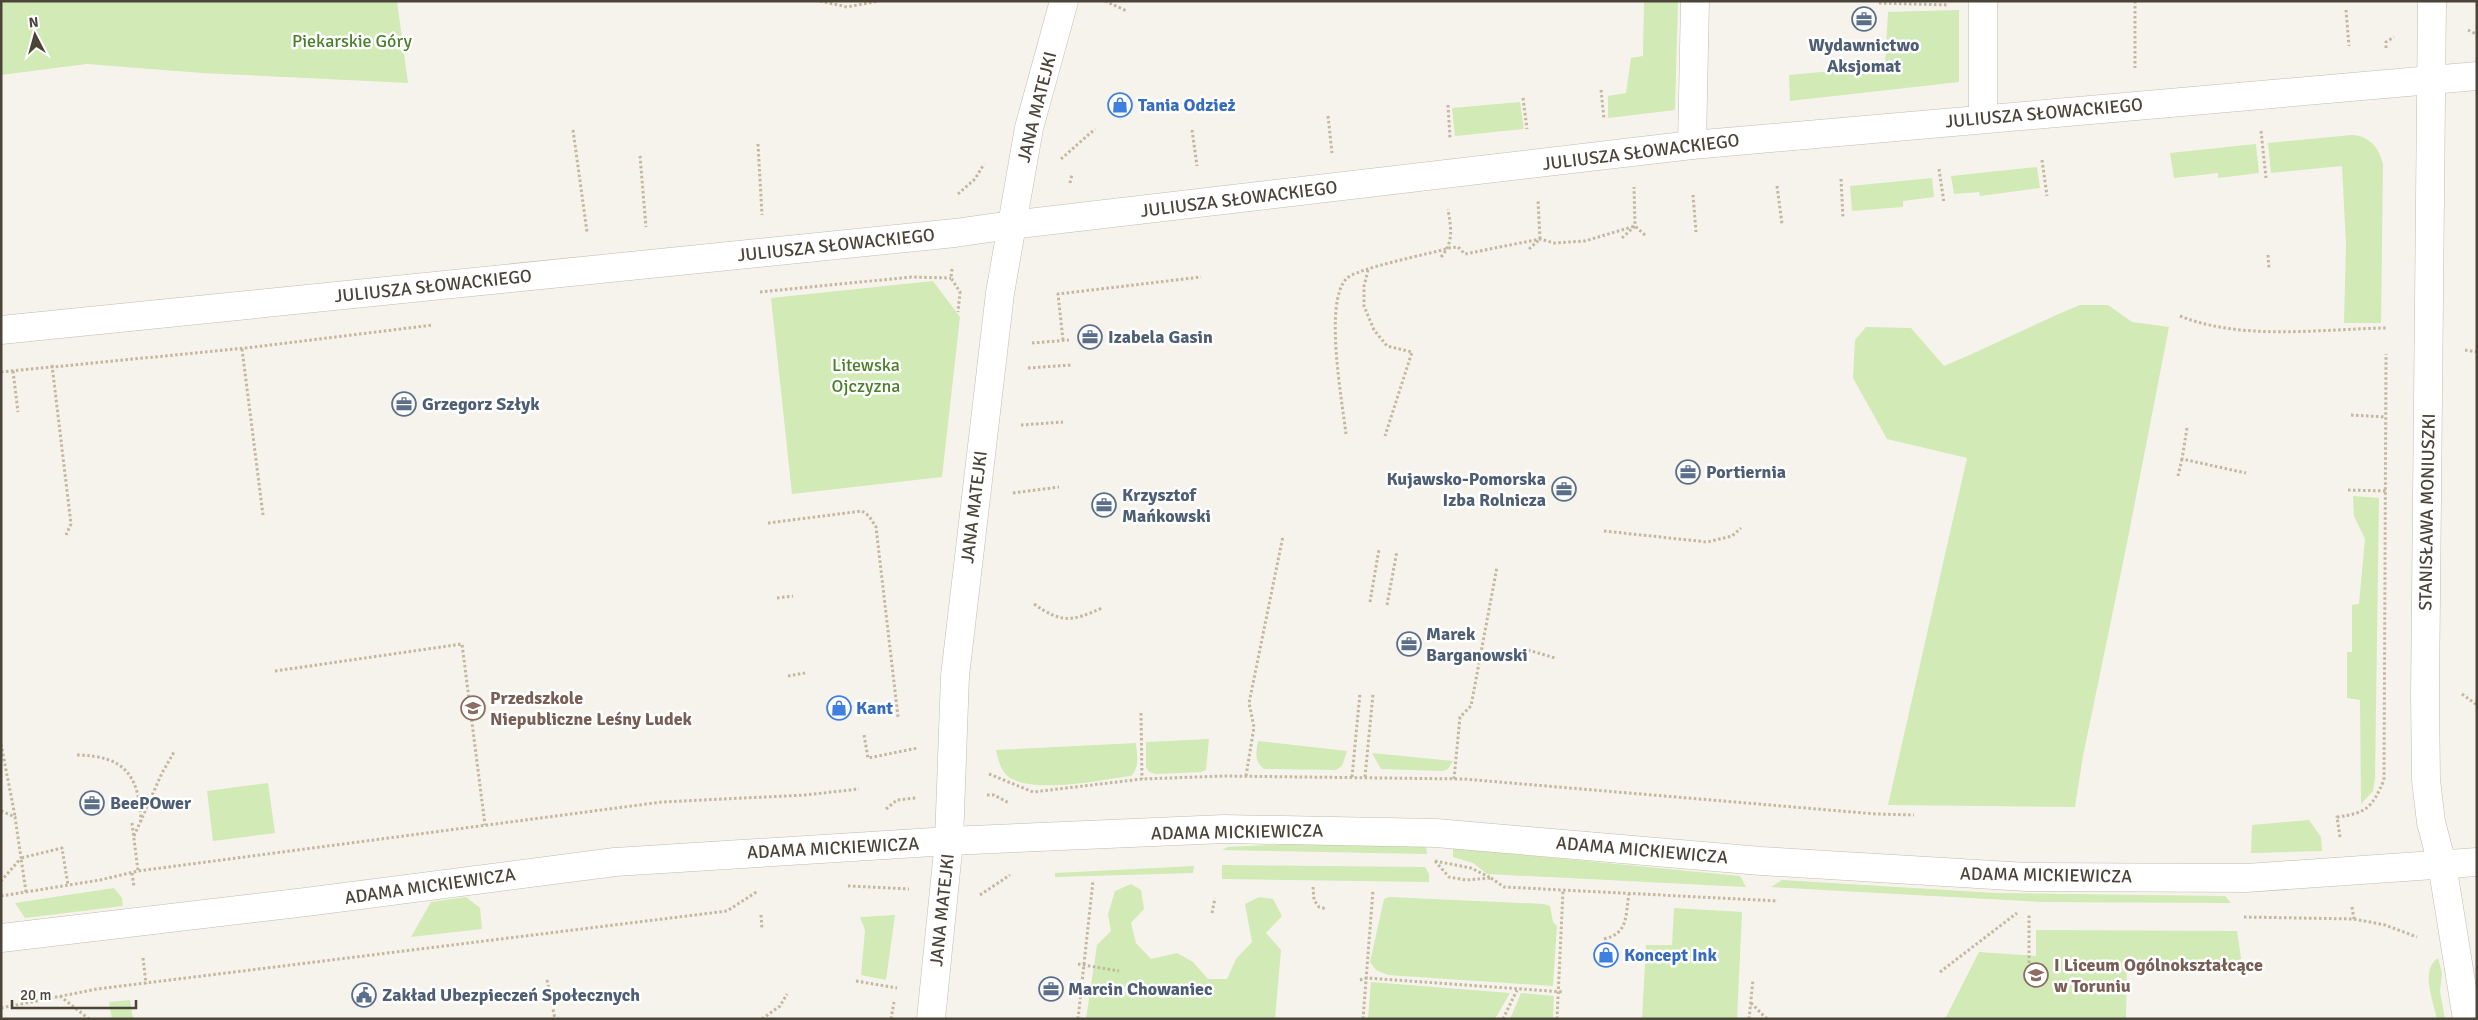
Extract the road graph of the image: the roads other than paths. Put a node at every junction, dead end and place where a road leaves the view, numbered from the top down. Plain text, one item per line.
1 (1064, 1) edge
2 (1695, 1) edge
3 (2432, 1) edge
4 (1970, 3) edge
5 (2477, 76) edge
6 (2431, 81) junction
7 (1983, 118) junction
8 (1692, 145) junction
9 (1011, 225) junction
10 (1, 330) edge
11 (949, 841) junction
12 (2477, 862) edge
13 (2442, 864) junction
14 (1, 938) edge
15 (931, 1019) edge
16 (2467, 1019) edge

1 - 9 street, JANA MATEJKI
2 - 8 street
3 - 6 street, STANISŁAWA MONIUSZKI
4 - 7 street
5 - 6 street, JULIUSZA SŁOWACKIEGO
6 - 7 street, JULIUSZA SŁOWACKIEGO
6 - 13 street, STANISŁAWA MONIUSZKI
7 - 8 street, JULIUSZA SŁOWACKIEGO
8 - 9 street, JULIUSZA SŁOWACKIEGO
9 - 10 street, JULIUSZA SŁOWACKIEGO
9 - 11 street, JANA MATEJKI
11 - 13 street, ADAMA MICKIEWICZA
11 - 14 street, ADAMA MICKIEWICZA
11 - 15 street, JANA MATEJKI
12 - 13 street, ADAMA MICKIEWICZA
13 - 16 street, STANISŁAWA MONIUSZKI

